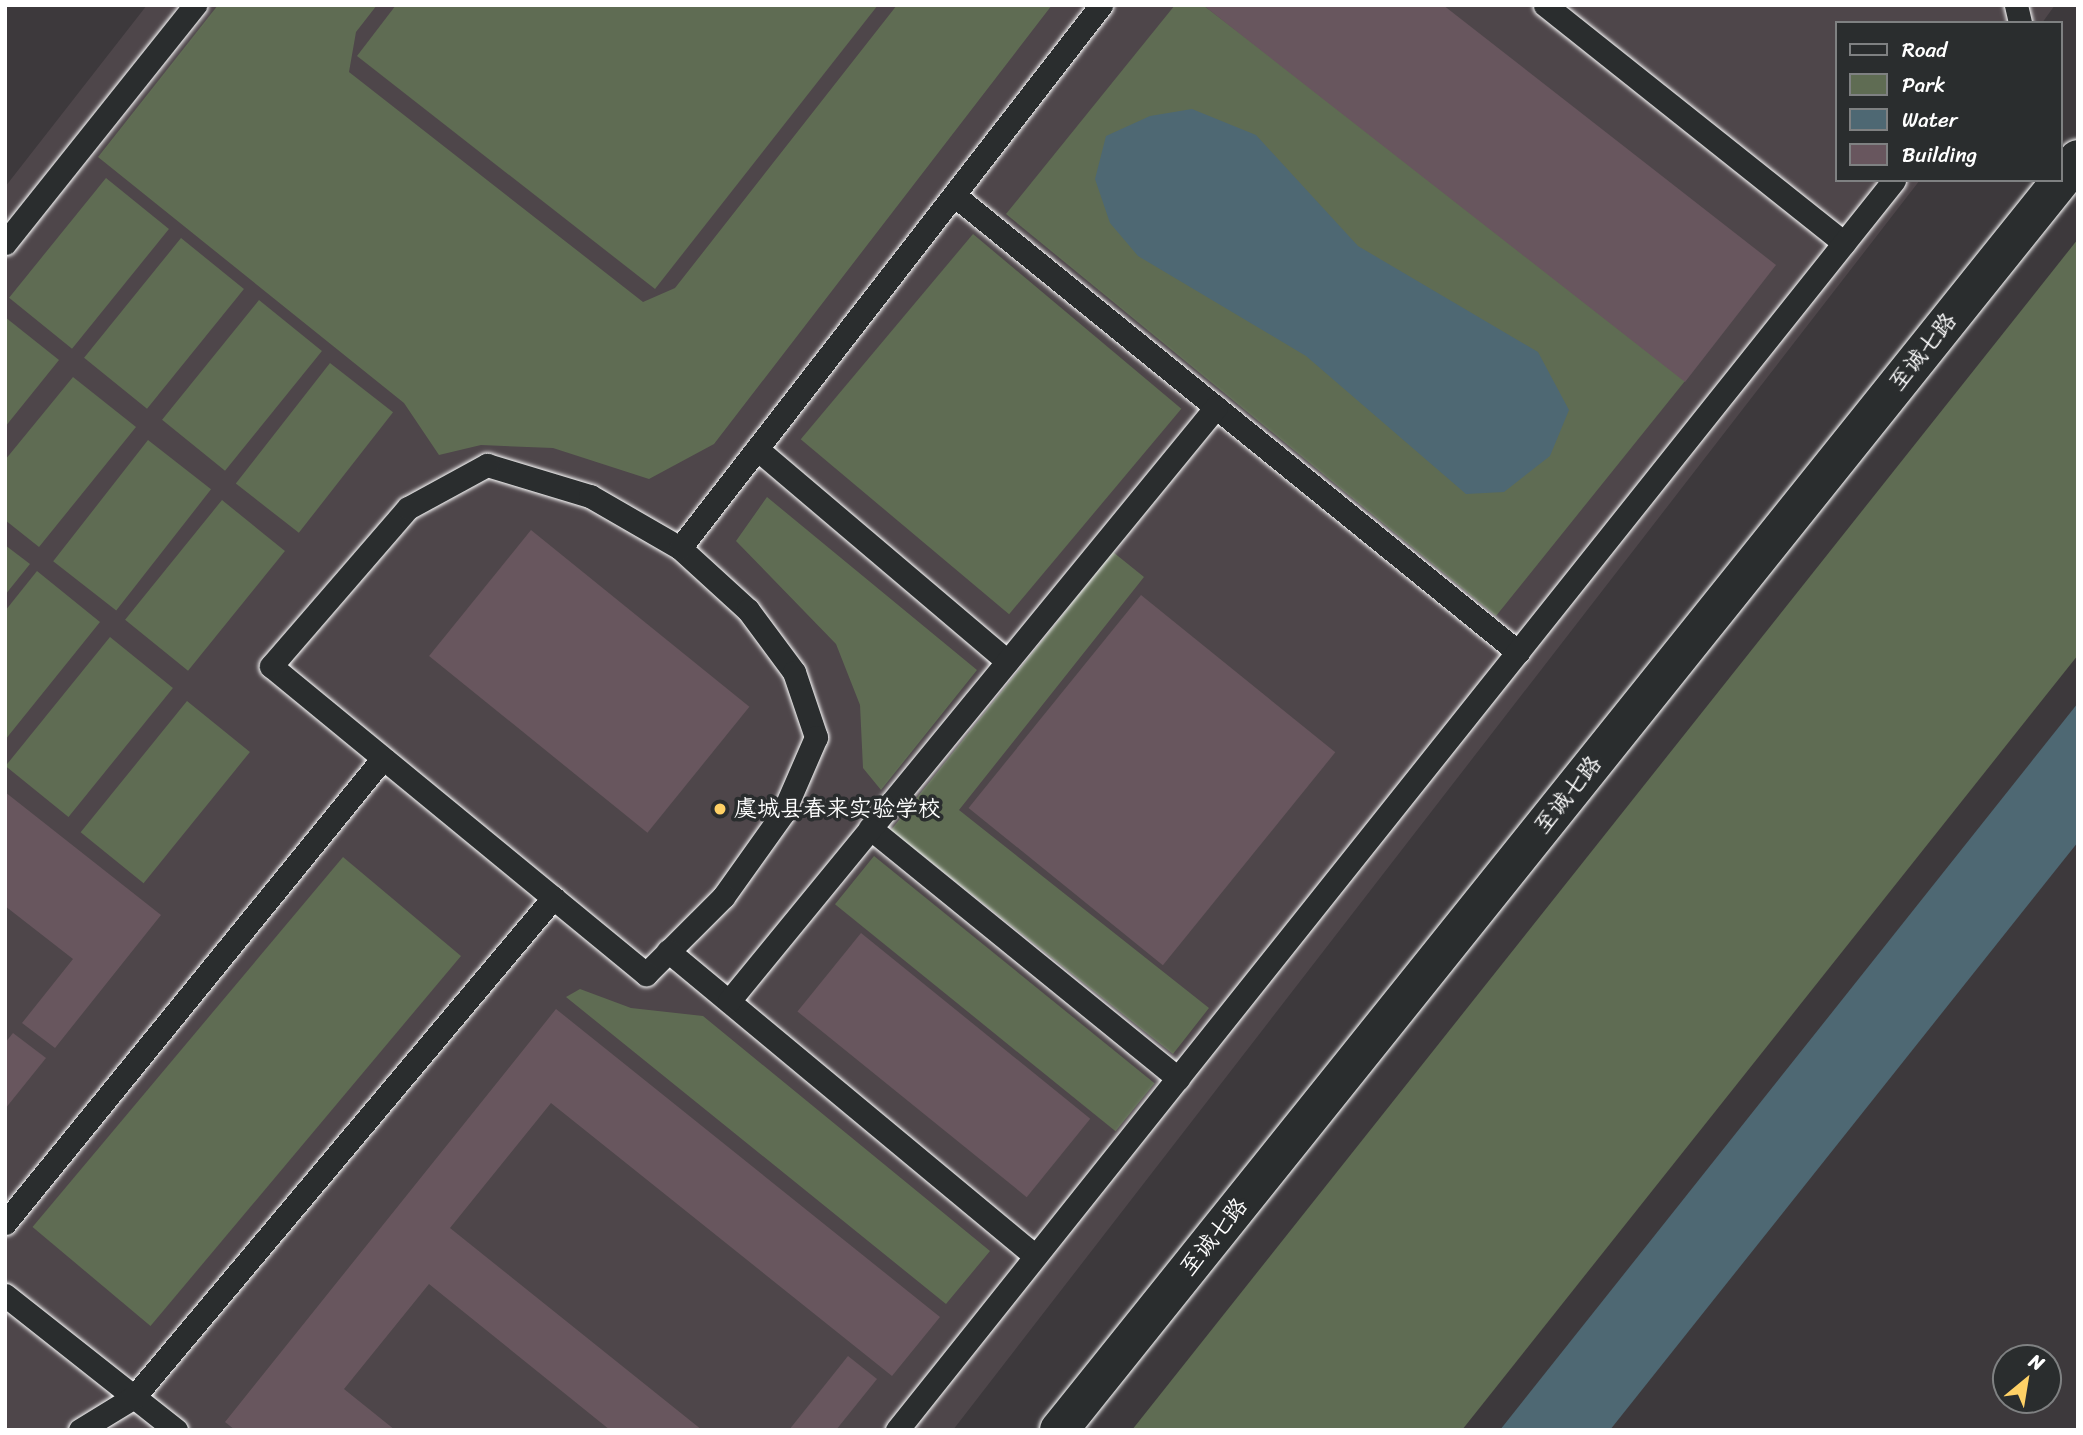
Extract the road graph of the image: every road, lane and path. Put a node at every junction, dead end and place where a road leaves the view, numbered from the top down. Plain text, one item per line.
1 (195, 5) edge
2 (1101, 5) edge
3 (1545, 5) edge
4 (2078, 159) edge
5 (2062, 179) edge
6 (1892, 182) edge
7 (2060, 182) edge
8 (954, 195) junction
9 (5, 243) edge
10 (1844, 243) junction
11 (1216, 407) junction
12 (757, 449) junction
13 (680, 548) junction
14 (1518, 652) junction
15 (1007, 661) junction
16 (383, 758) junction
17 (870, 828) junction
18 (553, 898) junction
19 (668, 951) junction
20 (729, 1001) junction
21 (1178, 1077) junction
22 (5, 1223) edge
23 (1035, 1256) junction
24 (5, 1295) edge
25 (134, 1397) junction
26 (80, 1430) edge
27 (176, 1430) edge
28 (897, 1430) edge
29 (1059, 1430) edge

1 - 9 lane
2 - 8 lane
3 - 10 lane
4 - 5 main road, 至诚七路
6 - 10 lane
7 - 29 main road, 至诚七路
8 - 11 lane
8 - 12 lane
10 - 14 lane
11 - 14 lane
11 - 15 lane
12 - 13 lane
12 - 15 lane
13 - 16 lane
13 - 19 lane
14 - 21 lane
15 - 17 lane
16 - 18 lane
16 - 22 lane
17 - 20 lane
17 - 21 lane
18 - 19 lane
18 - 25 lane
19 - 20 lane
20 - 23 lane
21 - 23 lane
23 - 28 lane
24 - 25 lane
25 - 26 lane
25 - 27 lane

